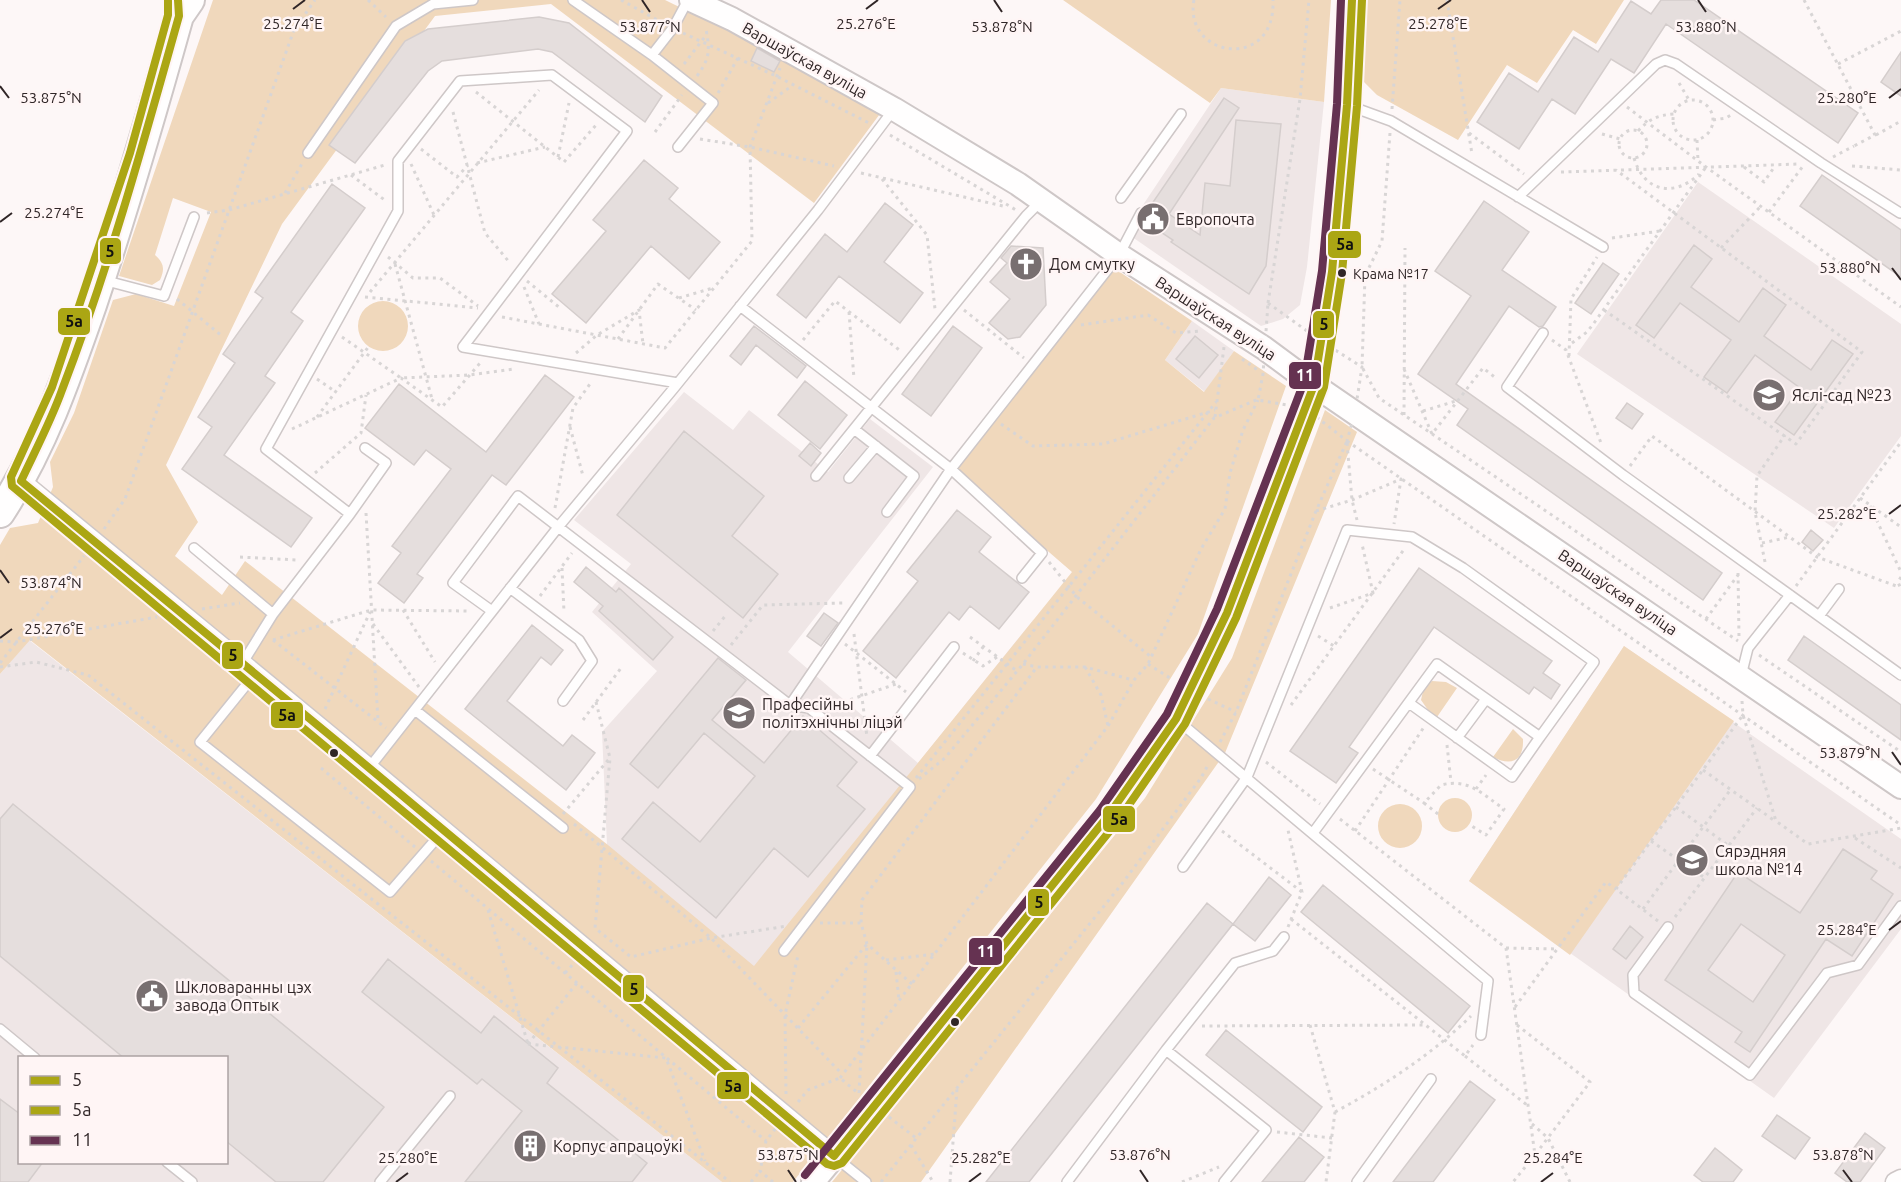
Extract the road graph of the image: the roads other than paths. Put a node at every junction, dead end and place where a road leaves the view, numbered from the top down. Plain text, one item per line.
1 (472, 0) edge
2 (573, 0) edge
3 (690, 0) edge
4 (1352, 0) edge
5 (183, 5) edge
6 (652, 55) junction
7 (1347, 105) junction
8 (894, 109) junction
9 (1181, 114) dead end
10 (678, 147) dead end
11 (308, 153) road end
12 (1518, 197) junction
13 (1121, 198) dead end
14 (1034, 208) junction
15 (1141, 213) dead end
16 (1900, 213) edge
17 (194, 217) road end
18 (1603, 247) road end
19 (1119, 255) junction
20 (100, 279) junction
21 (740, 306) junction
22 (1543, 333) road end
23 (678, 383) junction
24 (1314, 385) junction
25 (870, 408) junction
26 (854, 429) junction
27 (876, 446) junction
28 (365, 448) dead end
29 (951, 469) junction
30 (816, 476) dead end
31 (849, 478) dead end
32 (21, 482) junction
33 (886, 512) dead end
34 (0, 513) edge
35 (350, 514) junction
36 (556, 524) junction
37 (194, 548) dead end
38 (1022, 578) dead end
39 (510, 588) junction
40 (1839, 589) dead end
41 (1790, 595) junction
42 (492, 611) junction
43 (273, 614) junction
44 (1819, 616) junction
45 (954, 647) road end
46 (249, 669) junction
47 (1901, 675) edge
48 (1741, 676) junction
49 (1486, 699) junction
50 (563, 701) dead end
51 (1409, 703) junction
52 (790, 705) junction
53 (415, 710) junction
54 (1176, 719) junction
55 (1540, 737) junction
56 (1457, 738) junction
57 (870, 756) junction
58 (369, 768) junction
59 (1247, 777) junction
60 (1901, 787) edge
61 (561, 822) road end
62 (444, 830) junction
63 (1313, 832) junction
64 (1183, 867) dead end
65 (1901, 906) edge
66 (1668, 927) road end
67 (1284, 937) road end
68 (784, 951) dead end
69 (0, 1029) edge
70 (1481, 1035) road end
71 (1166, 1050) junction
72 (34, 1056) edge
73 (1431, 1079) dead end
74 (450, 1096) dead end
75 (834, 1156) junction
76 (170, 1164) edge
77 (1901, 1179) edge
78 (192, 1182) edge
79 (380, 1182) edge
80 (813, 1182) edge
81 (866, 1182) edge
82 (1066, 1182) edge
83 (1224, 1182) edge
84 (1357, 1182) edge
85 (1895, 1182) edge

1 - 11 lane
2 - 6 lane
3 - 6 lane
3 - 8 street, Варшаўская вуліца
4 - 7 street
5 - 20 main road
6 - 10 lane
7 - 12 lane
7 - 24 street
8 - 14 street, Варшаўская вуліца
8 - 21 lane
9 - 13 lane
12 - 16 lane
12 - 18 lane
14 - 19 street, Варшаўская вуліца
14 - 25 lane
15 - 19 lane
17 - 20 lane
19 - 24 street, Варшаўская вуліца
19 - 29 lane
20 - 32 main road
21 - 23 lane
21 - 25 lane
22 - 41 lane
23 - 35 lane
23 - 36 lane
24 - 48 street, Варшаўская вуліца
24 - 54 street
25 - 26 lane
25 - 29 lane
26 - 27 lane
26 - 30 lane
27 - 31 lane
27 - 33 lane
28 - 35 lane
29 - 38 lane
29 - 52 lane
32 - 34 main road
32 - 46 street
35 - 43 lane
36 - 39 lane
36 - 42 lane
36 - 52 lane
37 - 43 lane
39 - 42 lane
39 - 50 lane
40 - 44 lane
41 - 44 lane
41 - 48 lane
42 - 53 lane
43 - 46 lane
44 - 47 lane
45 - 57 lane
46 - 58 street
46 - 62 lane
48 - 60 street, Варшаўская вуліца
49 - 51 lane
49 - 55 lane
49 - 56 lane
51 - 56 lane
51 - 63 lane
52 - 57 lane
53 - 58 lane
53 - 61 lane
54 - 59 lane
54 - 75 street
55 - 56 lane
55 - 59 lane
57 - 68 lane
58 - 62 street
59 - 63 lane
59 - 64 lane
62 - 75 street
63 - 70 lane
65 - 66 lane
67 - 71 lane
69 - 72 lane
71 - 82 lane
71 - 83 lane
73 - 84 lane
74 - 79 lane
75 - 80 street
75 - 81 lane
76 - 78 lane
77 - 85 street

